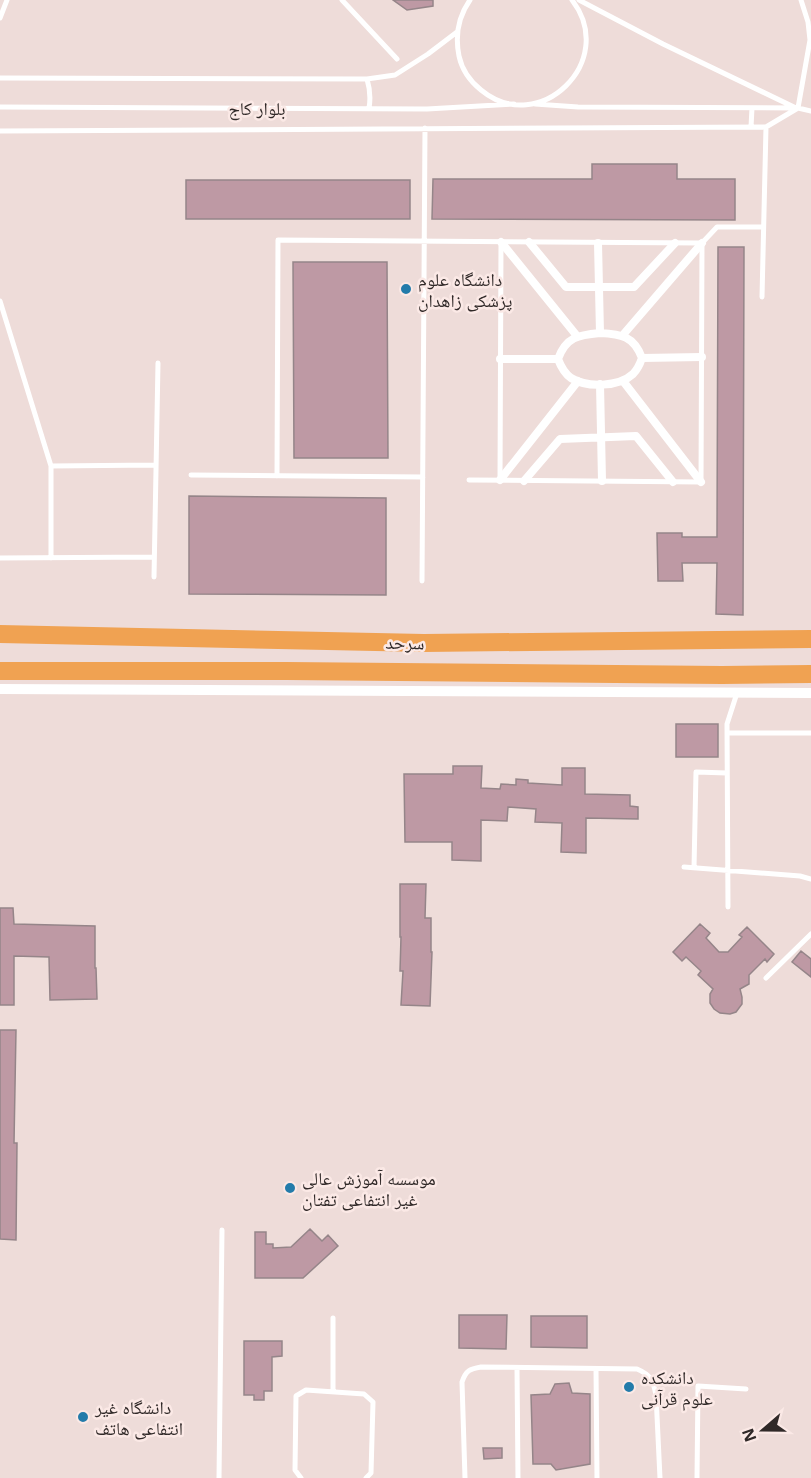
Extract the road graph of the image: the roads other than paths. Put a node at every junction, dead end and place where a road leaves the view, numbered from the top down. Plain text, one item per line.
1 (7, 0) edge
2 (342, 0) edge
3 (470, 0) edge
4 (572, 0) edge
5 (579, 0) edge
6 (801, 0) edge
7 (0, 18) edge
8 (457, 32) junction
9 (397, 59) dead end
10 (0, 78) edge
11 (367, 79) junction
12 (514, 104) junction
13 (531, 104) junction
14 (0, 107) edge
15 (369, 108) junction
16 (752, 108) junction
17 (798, 108) junction
18 (811, 111) edge
19 (751, 127) junction
20 (766, 127) junction
21 (424, 128) junction
22 (0, 130) edge
23 (763, 227) junction
24 (424, 241) junction
25 (501, 242) junction
26 (529, 242) junction
27 (598, 243) junction
28 (675, 243) junction
29 (702, 243) junction
30 (599, 287) junction
31 (762, 297) dead end
32 (0, 301) edge
33 (600, 333) junction
34 (578, 336) junction
35 (622, 336) junction
36 (702, 357) junction
37 (642, 358) junction
38 (500, 359) junction
39 (558, 359) junction
40 (158, 363) dead end
41 (578, 381) junction
42 (623, 381) junction
43 (600, 384) junction
44 (601, 437) junction
45 (156, 465) junction
46 (51, 466) junction
47 (191, 475) dead end
48 (277, 476) junction
49 (423, 477) junction
50 (469, 480) dead end
51 (500, 480) junction
52 (524, 481) junction
53 (602, 481) junction
54 (672, 482) junction
55 (701, 482) junction
56 (154, 557) junction
57 (0, 558) edge
58 (51, 558) junction
59 (154, 577) dead end
60 (422, 581) dead end
61 (0, 634) edge
62 (811, 639) edge
63 (0, 671) edge
64 (811, 674) edge
65 (0, 689) edge
66 (737, 693) junction
67 (811, 693) edge
68 (727, 733) junction
69 (811, 734) edge
70 (727, 773) junction
71 (684, 867) dead end
72 (694, 868) junction
73 (728, 872) junction
74 (811, 879) edge
75 (728, 907) dead end
76 (811, 934) edge
77 (766, 978) dead end
78 (222, 1230) dead end
79 (333, 1318) dead end
80 (517, 1368) junction
81 (596, 1369) junction
82 (746, 1389) dead end
83 (333, 1392) junction
84 (219, 1478) edge
85 (301, 1478) edge
86 (366, 1478) edge
87 (465, 1478) edge
88 (518, 1478) edge
89 (597, 1478) edge
90 (660, 1478) edge
91 (697, 1478) edge

1 - 7 lane
2 - 9 lane
3 - 8 lane
4 - 13 lane
5 - 17 lane
6 - 17 lane
8 - 11 lane, بلوار کاج
8 - 12 lane
10 - 11 lane, بلوار کاج
11 - 15 lane
12 - 13 lane, بلوار کاج
12 - 15 lane, بلوار کاج
13 - 16 lane, بلوار کاج
14 - 15 lane, بلوار کاج
16 - 17 lane, بلوار کاج
16 - 19 lane
17 - 18 lane
17 - 20 lane
19 - 20 lane
19 - 21 lane
20 - 23 lane
21 - 22 lane
21 - 24 lane
23 - 29 lane
23 - 31 lane
24 - 25 lane
24 - 48 lane
24 - 49 lane
25 - 26 lane
25 - 34 street
25 - 38 lane
26 - 27 lane
26 - 30 street
27 - 28 lane
27 - 30 street
28 - 29 lane
28 - 30 street
29 - 35 street
29 - 36 lane
30 - 33 street
32 - 46 lane
33 - 34 street
33 - 35 street
34 - 39 street
35 - 37 street
36 - 37 street
36 - 55 lane
37 - 42 street
38 - 39 street
38 - 51 lane
39 - 41 street
40 - 45 lane
41 - 43 street
41 - 51 street
42 - 43 street
42 - 55 street
43 - 44 street
44 - 52 street
44 - 53 street
44 - 54 street
45 - 46 lane
45 - 56 lane
46 - 58 lane
47 - 48 lane
48 - 49 lane
49 - 60 lane
50 - 51 lane
51 - 52 lane
52 - 53 lane
53 - 54 lane
54 - 55 lane
56 - 58 lane
56 - 59 lane
57 - 58 lane
61 - 62 highway, سرحد
63 - 64 highway, سرحد
65 - 66 street
66 - 67 street
66 - 68 lane
68 - 69 lane
68 - 70 lane
70 - 72 lane
70 - 73 lane
71 - 72 lane
72 - 73 lane
73 - 74 lane
73 - 75 lane
76 - 77 lane
78 - 84 lane
79 - 83 lane
80 - 81 lane
80 - 87 lane
80 - 88 lane
81 - 89 lane
81 - 90 lane
82 - 91 lane
83 - 85 lane
83 - 86 lane

